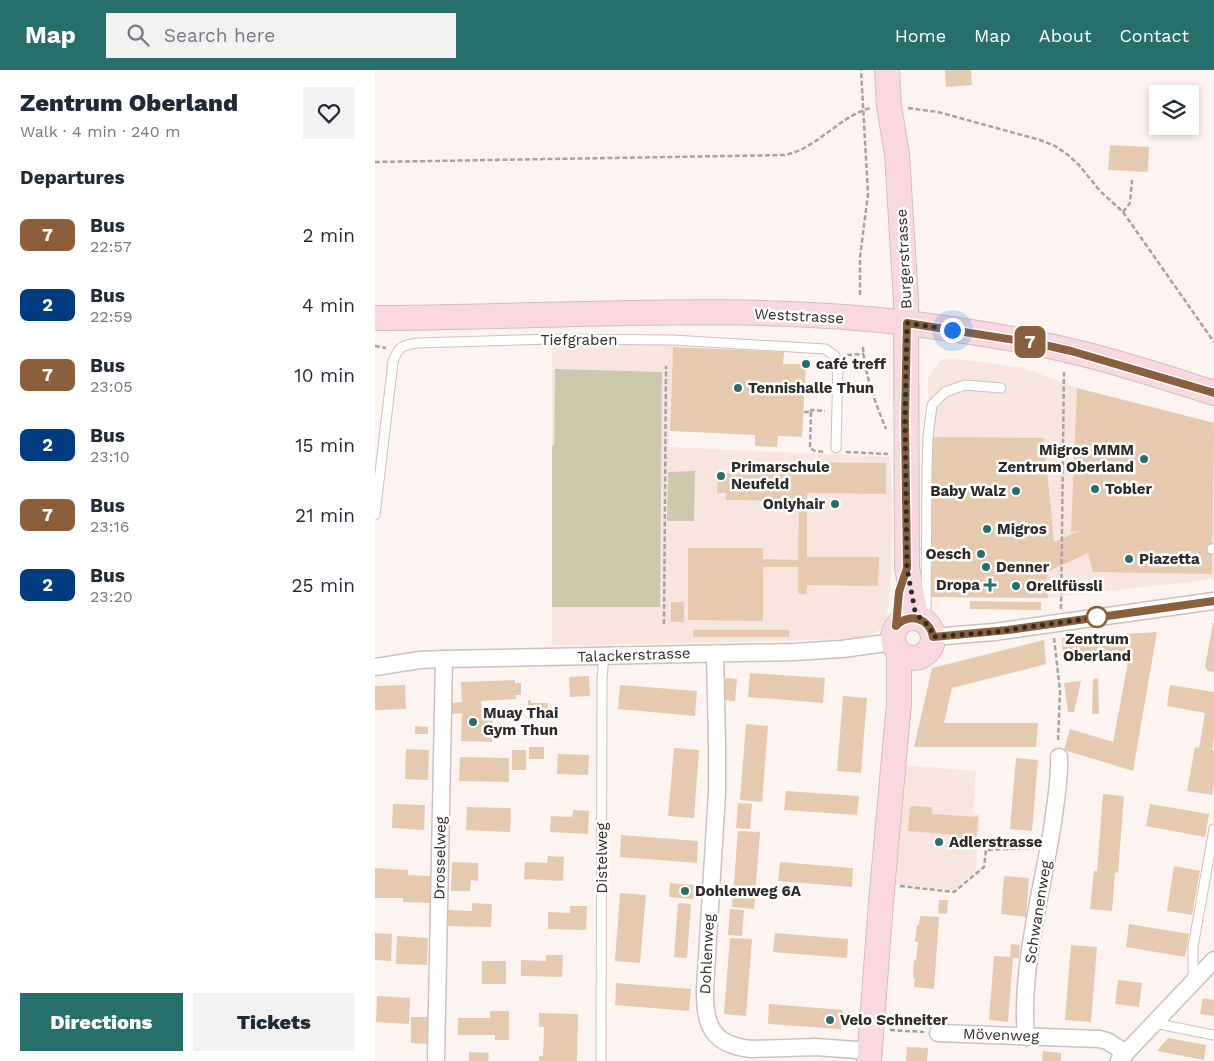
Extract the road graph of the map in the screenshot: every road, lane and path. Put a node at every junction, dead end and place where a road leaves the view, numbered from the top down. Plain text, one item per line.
1 (861, 70) edge
2 (887, 70) edge
3 (889, 106) junction
4 (863, 110) junction
5 (375, 162) edge
6 (1131, 180) dead end
7 (1123, 212) junction
8 (860, 295) dead end
9 (375, 318) edge
10 (907, 323) junction
11 (1214, 342) edge
12 (863, 347) dead end
13 (864, 354) junction
14 (849, 355) dead end
15 (666, 366) dead end
16 (1064, 372) dead end
17 (1001, 388) dead end
18 (1214, 393) edge
19 (837, 411) junction
20 (804, 412) dead end
21 (888, 435) dead end
22 (836, 448) dead end
23 (375, 515) edge
24 (907, 568) junction
25 (1214, 601) edge
26 (1061, 623) junction
27 (664, 624) dead end
28 (926, 634) junction
29 (896, 641) junction
30 (1055, 641) dead end
31 (715, 653) junction
32 (604, 654) junction
33 (445, 659) junction
34 (375, 666) edge
35 (899, 703) junction
36 (1060, 727) dead end
37 (1059, 758) dead end
38 (1214, 829) edge
39 (1049, 848) junction
40 (894, 885) dead end
41 (1214, 960) edge
42 (1193, 982) junction
43 (1154, 1023) junction
44 (938, 1033) joint
45 (1214, 1034) edge
46 (1026, 1037) junction
47 (870, 1047) edge
48 (1122, 1057) edge
49 (436, 1058) dead end
50 (601, 1061) edge

1 - 4 path
2 - 3 main road, Burgerstrasse
3 - 4 path
3 - 7 path
3 - 10 main road, Burgerstrasse
4 - 5 path
4 - 8 path
6 - 7 path
7 - 11 path
9 - 10 main road, Weststrasse
10 - 18 main road, Weststrasse
10 - 24 main road, Burgerstrasse
12 - 13 path
13 - 14 path
13 - 21 path
15 - 27 path
16 - 26 path
17 - 28 lane
19 - 20 path
19 - 22 lane, Tiefgraben
19 - 23 lane, Tiefgraben
24 - 28 main road, Burgerstrasse
24 - 29 main road, Burgerstrasse
25 - 26 street
26 - 28 street
28 - 29 main road
28 - 29 main road
28 - 35 main road
29 - 31 street, Talackerstrasse
29 - 35 main road
30 - 36 path
31 - 32 street, Talackerstrasse
31 - 47 street, Dohlenweg
32 - 33 street, Talackerstrasse
32 - 50 lane, Distelweg
33 - 34 street, Talackerstrasse
33 - 49 street, Drosselweg
35 - 47 main road
37 - 39 street, Schwanenweg
38 - 42 lane
39 - 40 path
39 - 46 street, Schwanenweg
41 - 42 street
42 - 43 street
43 - 45 lane
43 - 48 street
44 - 46 street, Mövenweg
44 - 47 path
46 - 48 street, Mövenweg

